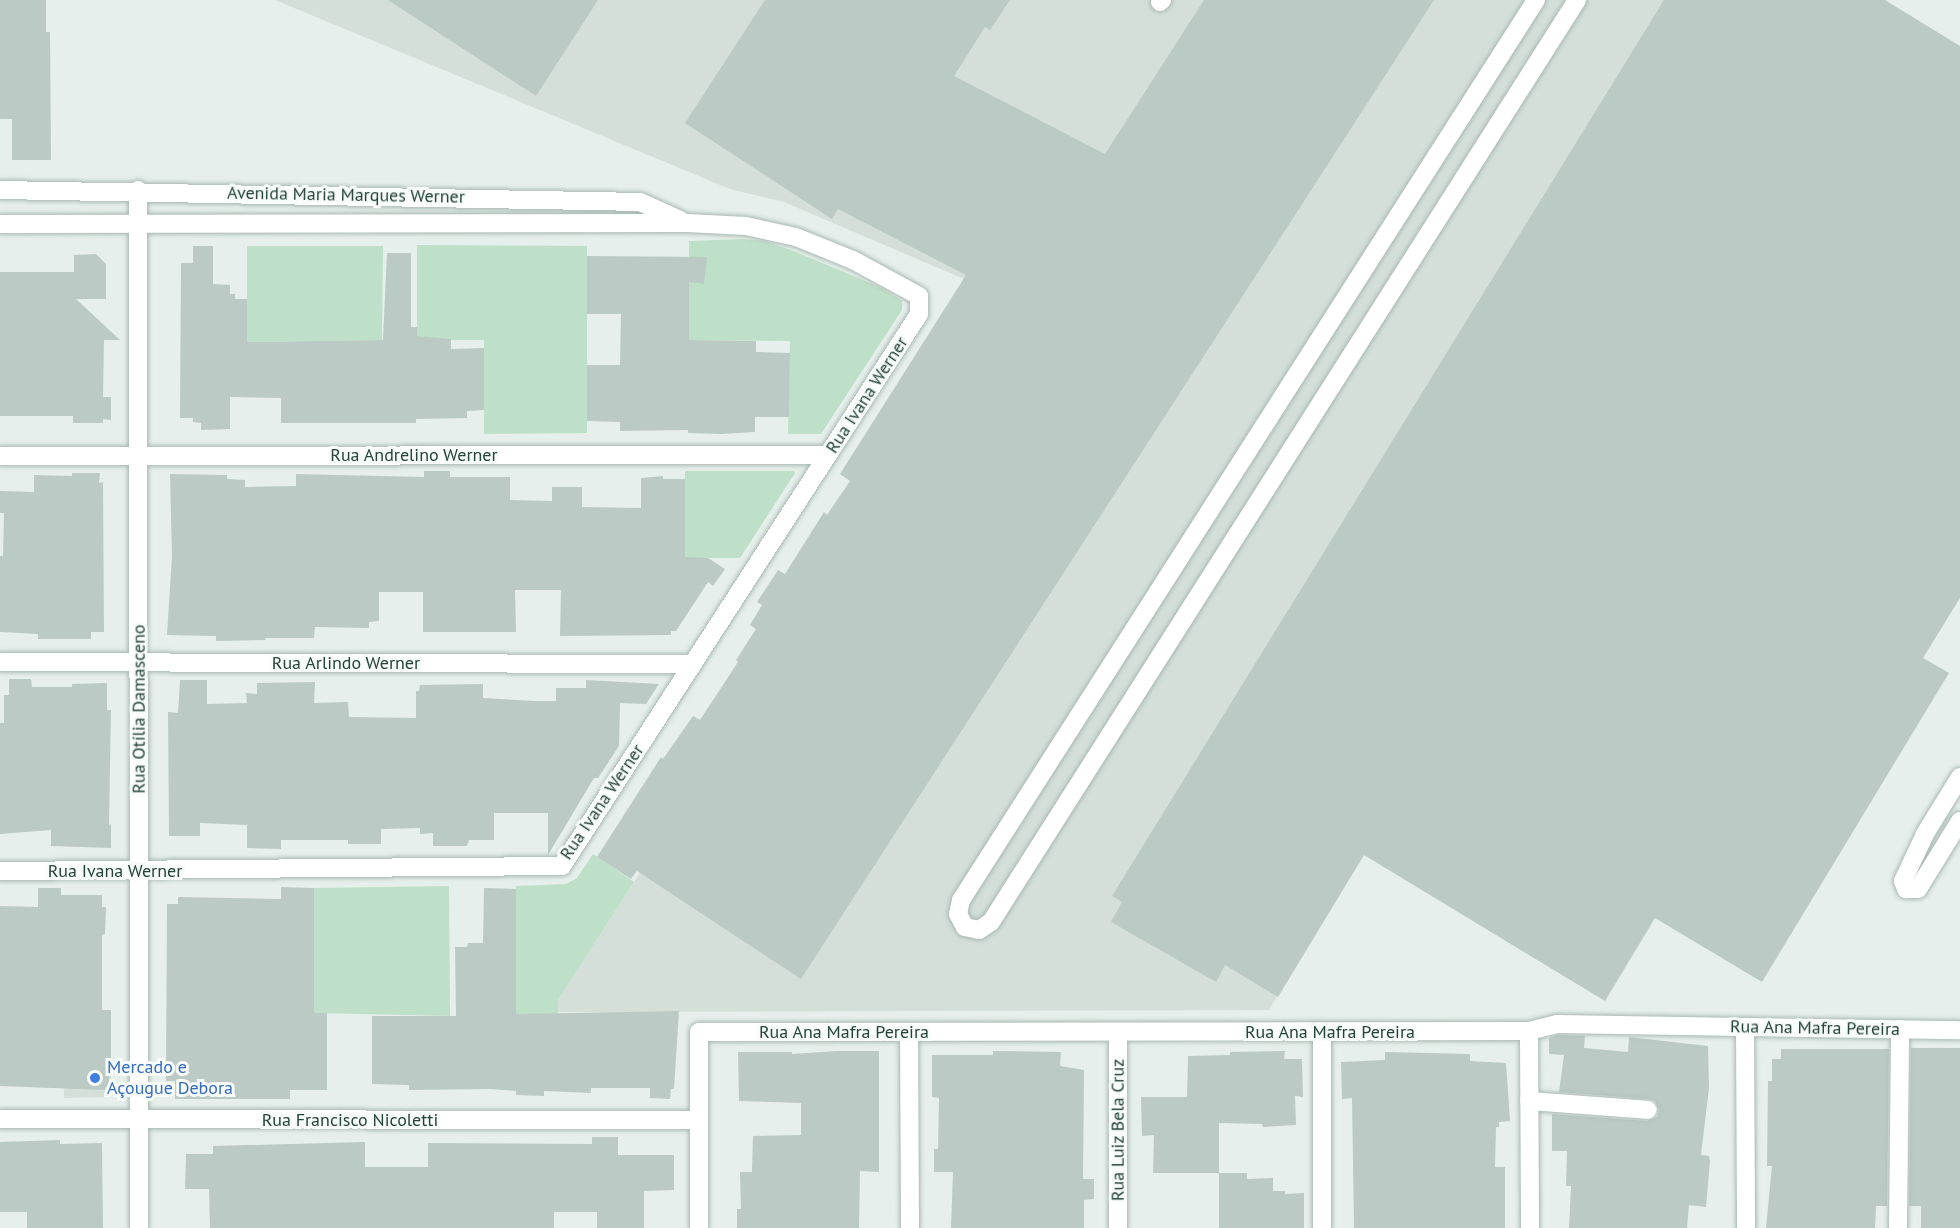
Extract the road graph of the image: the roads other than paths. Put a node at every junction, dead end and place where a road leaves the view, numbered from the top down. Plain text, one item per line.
1 (1536, 0) edge
2 (1577, 0) edge
3 (0, 190) edge
4 (138, 190) junction
5 (139, 223) junction
6 (687, 223) junction
7 (0, 224) edge
8 (919, 296) joint
9 (828, 455) junction
10 (0, 456) edge
11 (139, 456) junction
12 (0, 662) edge
13 (139, 662) junction
14 (693, 664) junction
15 (1960, 777) edge
16 (1960, 821) edge
17 (0, 871) edge
18 (140, 871) junction
19 (1745, 1027) junction
20 (1900, 1029) junction
21 (1960, 1030) edge
22 (1529, 1031) junction
23 (909, 1032) junction
24 (1118, 1032) junction
25 (1322, 1032) junction
26 (1529, 1101) junction
27 (1648, 1110) dead end
28 (0, 1119) edge
29 (139, 1119) junction
30 (699, 1120) junction
31 (139, 1228) edge
32 (699, 1228) edge
33 (910, 1228) edge
34 (1118, 1228) edge
35 (1322, 1228) edge
36 (1530, 1228) edge
37 (1746, 1228) edge
38 (1898, 1228) edge

1 - 2 street
3 - 4 street, Avenida Maria Marques Werner
4 - 5 street, Rua Otília Damasceno
4 - 6 street, Avenida Maria Marques Werner
5 - 6 street, Avenida Maria Marques Werner
5 - 7 street, Avenida Maria Marques Werner
5 - 11 street, Rua Otília Damasceno
6 - 8 street, Avenida Maria Marques Werner
8 - 9 street, Rua Ivana Werner
9 - 11 street, Rua Andrelino Werner
9 - 14 street, Rua Ivana Werner
10 - 11 street, Rua Andrelino Werner
11 - 13 street, Rua Otília Damasceno
12 - 13 street, Rua Arlindo Werner
13 - 14 street, Rua Arlindo Werner
13 - 18 street, Rua Otília Damasceno
14 - 18 street, Rua Ivana Werner
15 - 16 street
17 - 18 street, Rua Ivana Werner
18 - 29 street, Rua Otília Damasceno
19 - 20 street, Rua Ana Mafra Pereira
19 - 22 street, Rua Ana Mafra Pereira
19 - 37 street
20 - 21 street, Rua Ana Mafra Pereira
20 - 38 street
22 - 25 street, Rua Ana Mafra Pereira
22 - 26 street
23 - 24 street, Rua Ana Mafra Pereira
23 - 30 street, Rua Ana Mafra Pereira
23 - 33 street
24 - 25 street, Rua Ana Mafra Pereira
24 - 34 street, Rua Luiz Bela Cruz
25 - 35 street
26 - 27 street
26 - 36 street
28 - 29 street, Rua Francisco Nicoletti
29 - 30 street, Rua Francisco Nicoletti
29 - 31 street, Rua Otília Damasceno
30 - 32 street

